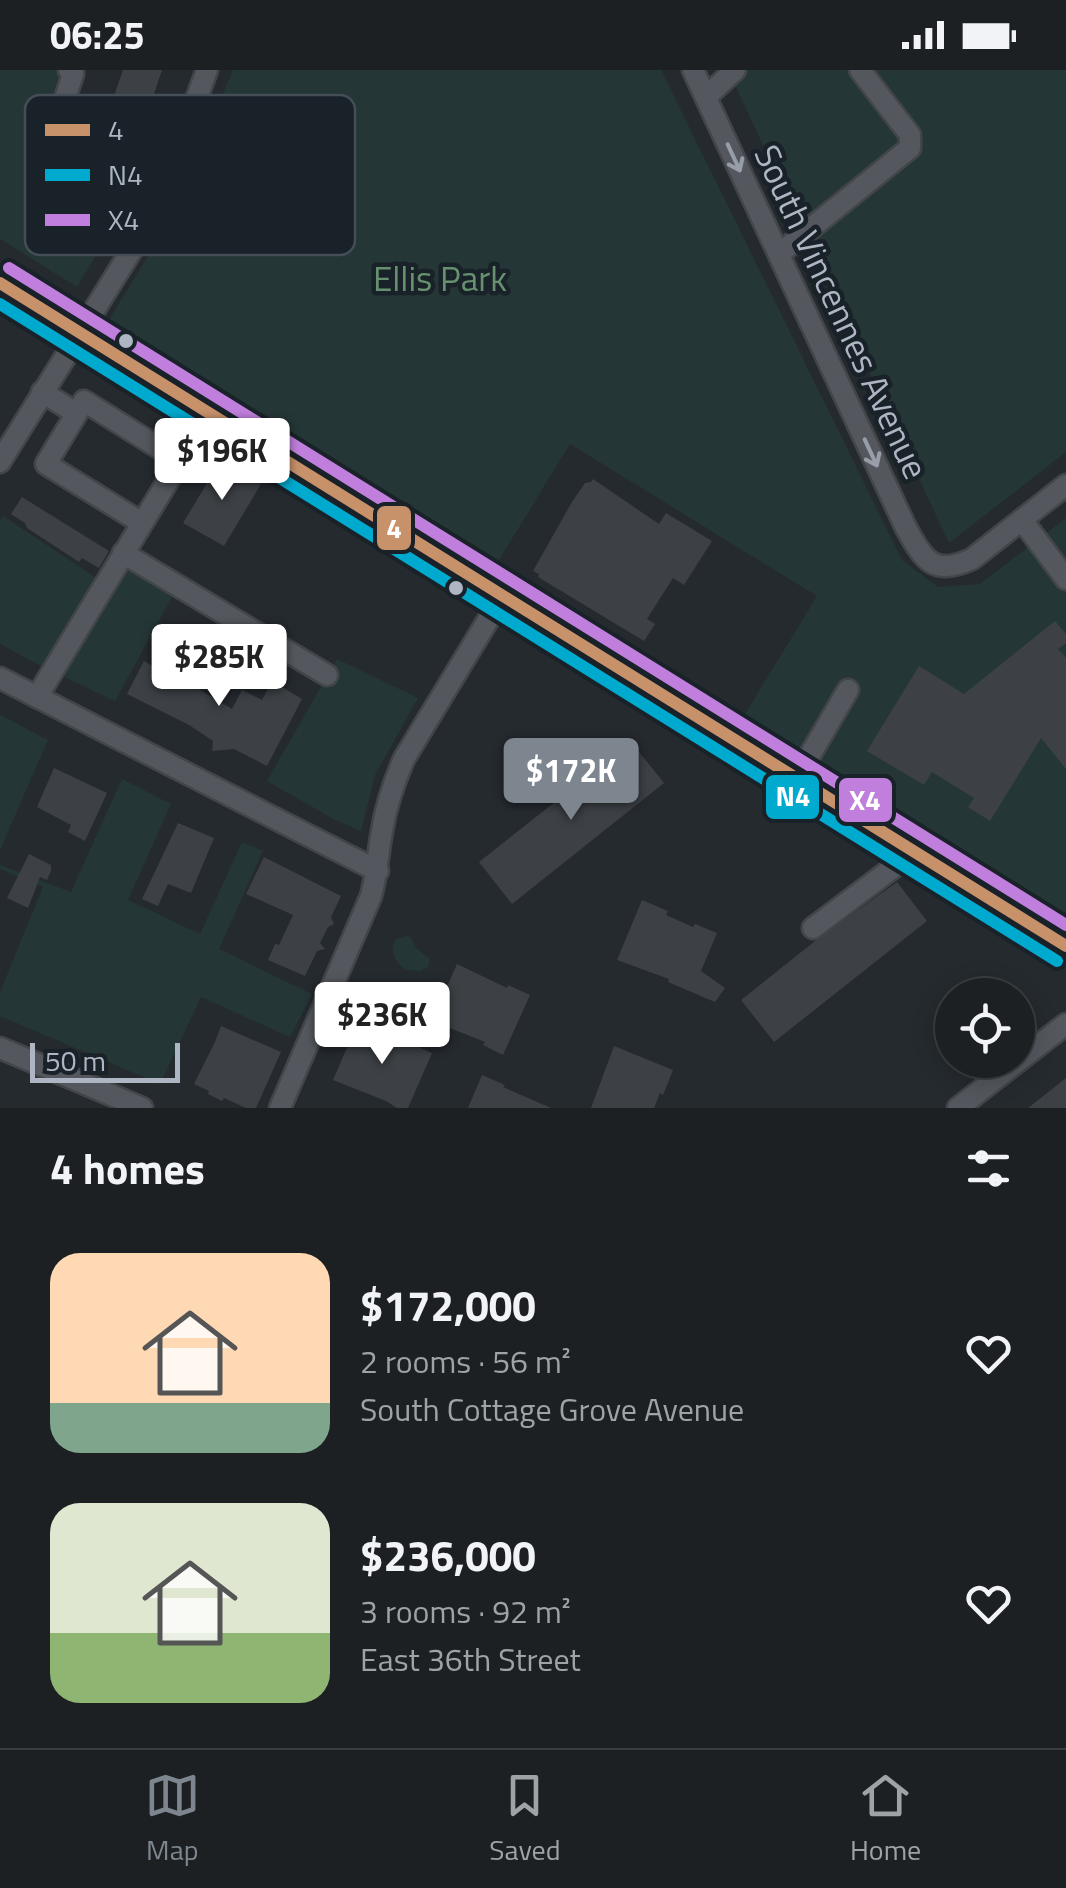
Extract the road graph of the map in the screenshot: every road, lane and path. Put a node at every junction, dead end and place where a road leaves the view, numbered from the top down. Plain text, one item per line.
1 (69, 70) edge
2 (207, 70) edge
3 (693, 70) edge
4 (736, 70) edge
5 (860, 70) edge
6 (66, 95) edge
7 (198, 95) edge
8 (706, 97) junction
9 (778, 254) junction
10 (126, 255) edge
11 (0, 282) edge
12 (79, 332) junction
13 (42, 392) junction
14 (76, 413) junction
15 (209, 413) junction
16 (180, 461) junction
17 (0, 462) edge
18 (1066, 484) edge
19 (1022, 520) junction
20 (142, 523) junction
21 (123, 554) junction
22 (1066, 579) edge
23 (502, 597) junction
24 (327, 675) dead end
25 (0, 678) edge
26 (848, 690) dead end
27 (36, 697) junction
28 (796, 779) junction
29 (910, 850) junction
30 (378, 872) junction
31 (812, 928) dead end
32 (1066, 946) edge
33 (1066, 1024) edge
34 (0, 1048) edge
35 (142, 1108) edge
36 (280, 1108) edge
37 (958, 1108) edge

1 - 6 street
2 - 7 street
3 - 8 street, South Vincennes Avenue
4 - 8 street
5 - 9 street
8 -> 9 street, South Vincennes Avenue
9 -> 19 street, South Vincennes Avenue
10 - 12 street
11 - 12 main road
12 - 13 street
12 - 15 main road
13 - 14 street
13 - 17 street
14 - 16 street
14 - 20 street
15 - 16 street
15 - 23 main road
16 - 20 street
18 - 19 street
19 - 22 street
20 - 21 street
21 - 24 street
21 - 27 street
23 - 28 main road
23 - 30 street
25 - 27 street
26 - 28 street
27 - 30 street
28 - 29 main road
29 - 31 street
29 - 32 main road
30 - 36 street
33 - 37 street
34 - 35 street

